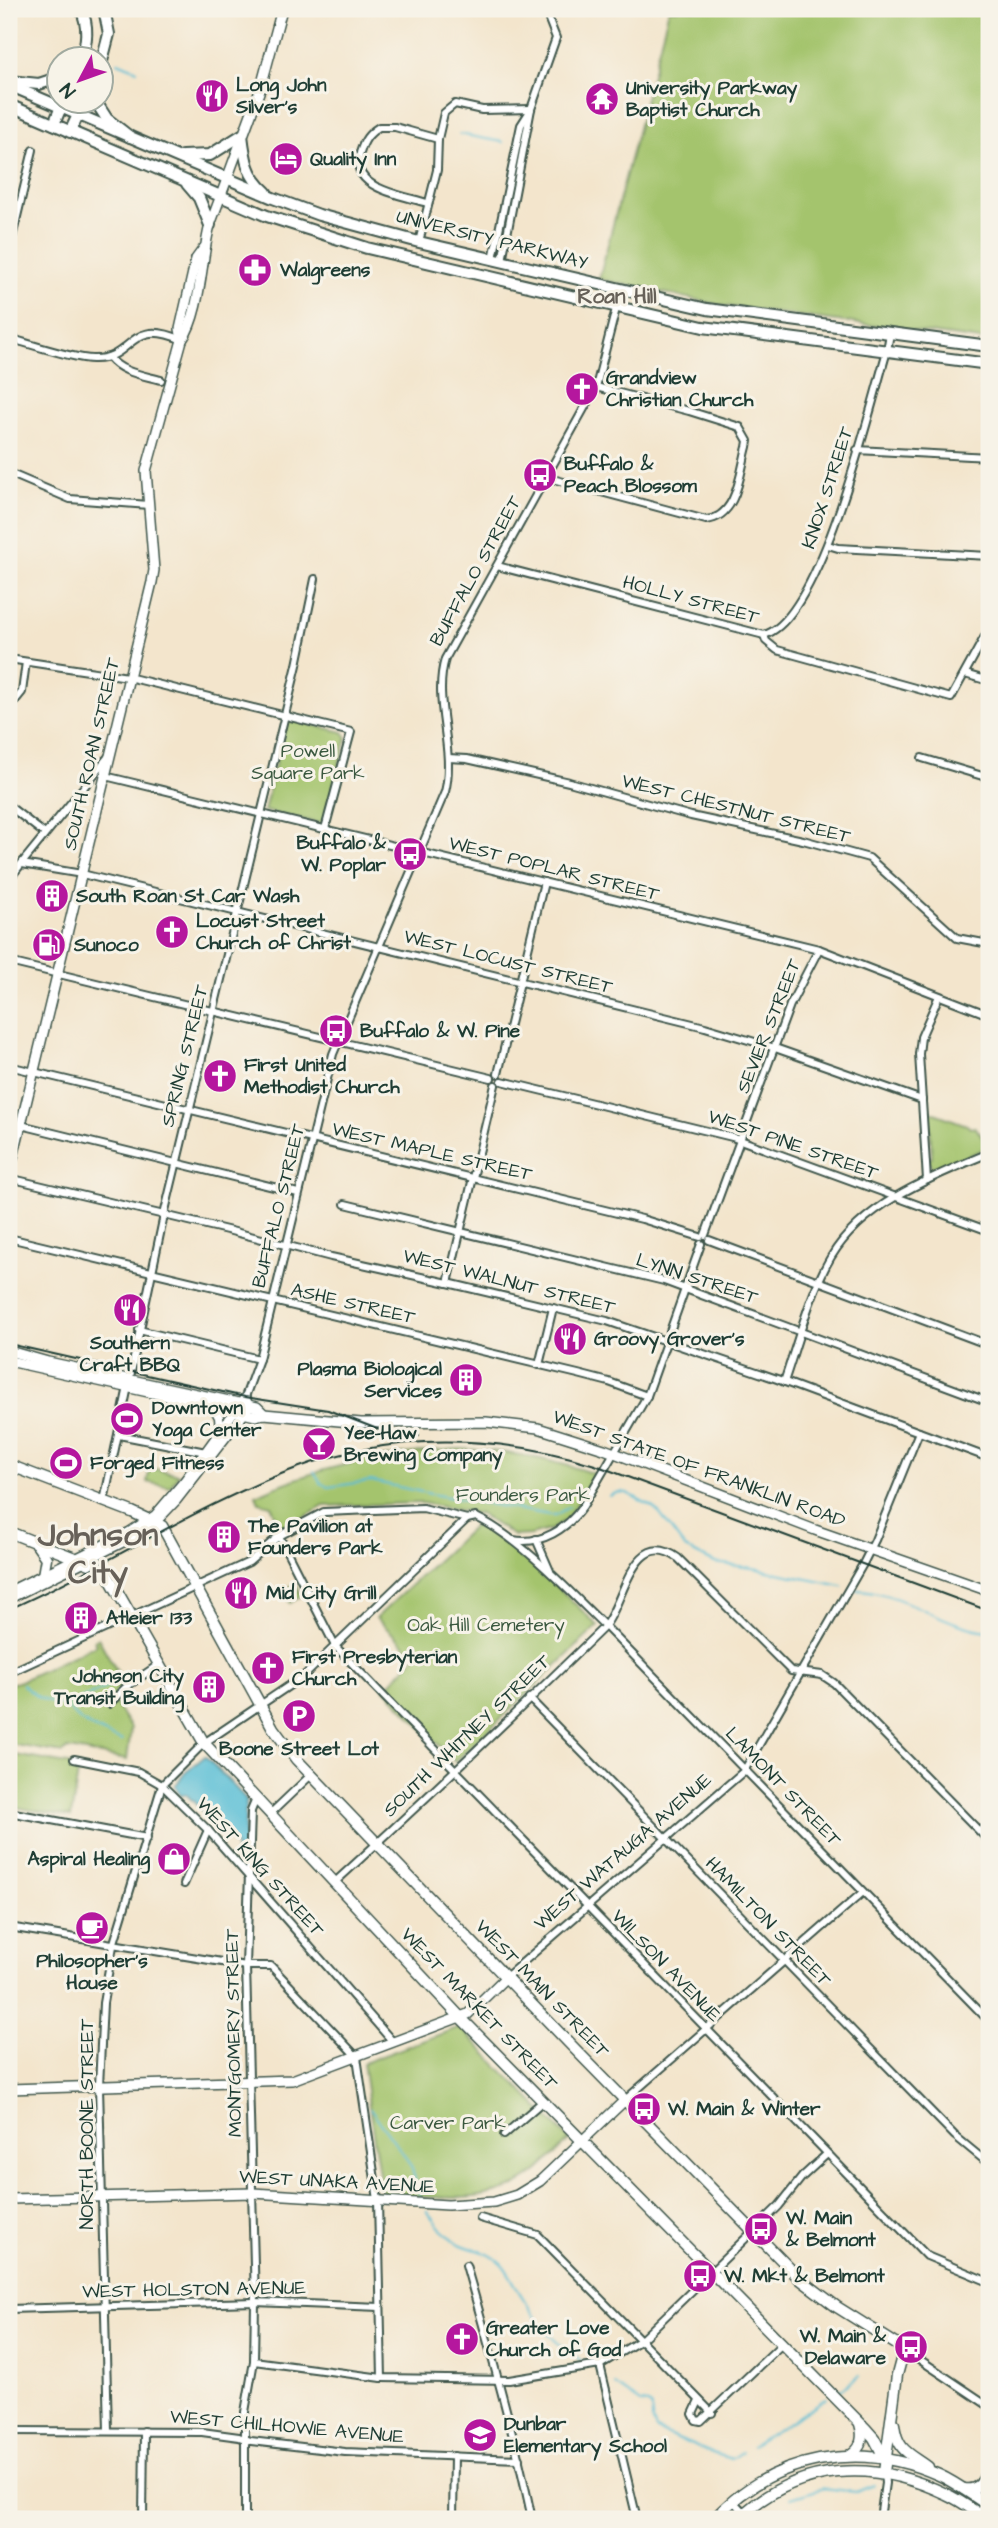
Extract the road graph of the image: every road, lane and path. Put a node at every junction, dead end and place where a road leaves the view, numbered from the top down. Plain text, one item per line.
1 (81, 9) edge
2 (104, 9) edge
3 (282, 9) edge
4 (552, 9) edge
5 (85, 46) edge
6 (105, 46) edge
7 (46, 82) edge
8 (9, 83) edge
9 (46, 98) edge
10 (9, 105) edge
11 (531, 109) junction
12 (57, 116) edge
13 (77, 116) edge
14 (83, 116) edge
15 (106, 116) edge
16 (54, 124) junction
17 (70, 132) junction
18 (242, 135) junction
19 (130, 137) junction
20 (438, 139) junction
21 (33, 150) dead end
22 (175, 156) junction
23 (226, 178) junction
24 (183, 179) junction
25 (220, 196) junction
26 (272, 198) junction
27 (428, 203) junction
28 (210, 225) junction
29 (419, 242) junction
30 (9, 250) edge
31 (414, 259) junction
32 (498, 260) junction
33 (530, 268) junction
34 (526, 285) junction
35 (621, 289) junction
36 (616, 307) junction
37 (755, 315) junction
38 (752, 333) junction
39 (890, 333) junction
40 (9, 338) edge
41 (182, 340) junction
42 (989, 346) edge
43 (887, 351) junction
44 (109, 357) junction
45 (989, 364) edge
46 (161, 380) dead end
47 (596, 387) junction
48 (857, 450) junction
49 (989, 457) edge
50 (9, 473) edge
51 (545, 477) junction
52 (149, 505) junction
53 (828, 545) junction
54 (989, 556) edge
55 (497, 566) junction
56 (315, 579) dead end
57 (989, 629) edge
58 (764, 635) junction
59 (9, 659) edge
60 (26, 662) junction
61 (965, 674) junction
62 (128, 677) junction
63 (989, 681) edge
64 (9, 708) edge
65 (284, 715) junction
66 (110, 755) junction
67 (449, 758) junction
68 (922, 758) dead end
69 (105, 776) junction
70 (989, 778) edge
71 (9, 806) edge
72 (260, 813) junction
73 (325, 829) junction
74 (45, 834) junction
75 (419, 852) junction
76 (22, 864) junction
77 (82, 874) junction
78 (9, 879) edge
79 (544, 882) junction
80 (236, 911) junction
81 (989, 944) edge
82 (378, 946) junction
83 (819, 949) junction
84 (9, 962) edge
85 (57, 973) junction
86 (519, 981) junction
87 (939, 996) junction
88 (213, 1012) junction
89 (989, 1015) edge
90 (337, 1041) junction
91 (775, 1048) junction
92 (9, 1066) edge
93 (34, 1072) junction
94 (498, 1074) junction
95 (491, 1078) junction
96 (498, 1083) junction
97 (922, 1100) junction
98 (188, 1110) junction
99 (21, 1125) junction
100 (311, 1140) junction
101 (740, 1140) junction
102 (989, 1153) edge
103 (176, 1162) junction
104 (9, 1176) edge
105 (472, 1178) junction
106 (927, 1180) junction
107 (298, 1193) junction
108 (896, 1198) junction
109 (345, 1204) dead end
110 (164, 1215) junction
111 (989, 1231) edge
112 (459, 1232) junction
113 (9, 1238) edge
114 (704, 1239) junction
115 (286, 1245) junction
116 (151, 1272) junction
117 (820, 1281) junction
118 (448, 1283) junction
119 (685, 1288) junction
120 (272, 1302) junction
121 (553, 1308) junction
122 (139, 1330) junction
123 (802, 1332) junction
124 (667, 1340) junction
125 (989, 1345) edge
126 (9, 1351) edge
127 (258, 1359) junction
128 (9, 1361) edge
129 (539, 1365) junction
130 (784, 1382) junction
131 (129, 1384) junction
132 (648, 1396) junction
133 (989, 1402) edge
134 (242, 1406) junction
135 (214, 1408) junction
136 (220, 1432) junction
137 (919, 1432) junction
138 (119, 1435) junction
139 (989, 1445) edge
140 (206, 1452) junction
141 (614, 1454) junction
142 (987, 1457) edge
143 (9, 1465) edge
144 (104, 1501) junction
145 (467, 1519) junction
146 (153, 1521) junction
147 (9, 1532) edge
148 (279, 1536) junction
149 (508, 1538) junction
150 (536, 1539) junction
151 (35, 1542) junction
152 (870, 1550) junction
153 (81, 1559) junction
154 (43, 1575) junction
155 (553, 1576) junction
156 (197, 1586) junction
157 (9, 1591) edge
158 (989, 1591) edge
159 (9, 1599) edge
160 (131, 1616) junction
161 (605, 1626) junction
162 (335, 1646) junction
163 (158, 1665) junction
164 (800, 1672) junction
165 (9, 1673) edge
166 (529, 1698) junction
167 (110, 1704) dead end
168 (261, 1706) junction
169 (204, 1743) junction
170 (74, 1759) dead end
171 (455, 1770) junction
172 (744, 1770) junction
173 (312, 1774) junction
174 (162, 1785) junction
175 (257, 1799) junction
176 (9, 1812) edge
177 (271, 1814) junction
178 (208, 1830) junction
179 (148, 1838) junction
180 (664, 1839) junction
181 (989, 1841) edge
182 (378, 1843) junction
183 (250, 1877) junction
184 (334, 1882) junction
185 (184, 1884) dead end
186 (863, 1892) junction
187 (586, 1906) junction
188 (9, 1927) edge
189 (113, 1945) junction
190 (785, 1962) junction
191 (246, 1966) junction
192 (506, 1977) junction
193 (461, 2018) junction
194 (989, 2021) edge
195 (706, 2030) junction
196 (393, 2042) junction
197 (357, 2057) junction
198 (250, 2081) junction
199 (99, 2086) junction
200 (9, 2089) edge
201 (625, 2100) junction
202 (543, 2101) junction
203 (504, 2135) dead end
204 (583, 2141) junction
205 (827, 2154) junction
206 (989, 2164) edge
207 (253, 2193) junction
208 (101, 2198) junction
209 (9, 2199) edge
210 (377, 2200) junction
211 (480, 2218) dead end
212 (752, 2230) junction
213 (466, 2265) dead end
214 (711, 2272) junction
215 (989, 2282) edge
216 (255, 2302) junction
217 (104, 2307) junction
218 (380, 2307) junction
219 (9, 2309) edge
220 (640, 2340) junction
221 (782, 2344) junction
222 (904, 2349) junction
223 (254, 2361) junction
224 (600, 2365) junction
225 (382, 2378) junction
226 (499, 2379) junction
227 (699, 2401) junction
228 (989, 2406) edge
229 (893, 2410) junction
230 (712, 2413) junction
231 (860, 2423) junction
232 (108, 2430) junction
233 (9, 2431) edge
234 (144, 2431) junction
235 (890, 2433) junction
236 (874, 2438) junction
237 (245, 2439) junction
238 (989, 2453) edge
239 (454, 2456) junction
240 (849, 2456) junction
241 (519, 2459) junction
242 (886, 2459) junction
243 (884, 2472) junction
244 (986, 2473) junction
245 (940, 2475) junction
246 (962, 2488) junction
247 (733, 2501) junction
248 (987, 2505) edge
249 (744, 2517) edge
250 (981, 2517) edge
251 (143, 2519) edge
252 (245, 2519) edge
253 (453, 2519) edge
254 (532, 2519) edge
255 (637, 2519) edge
256 (714, 2519) edge
257 (880, 2519) edge

1 - 5 highway
2 - 6 highway
3 - 18 main road, SOUTH ROAN STREET
4 - 11 street
7 - 8 highway
8 - 9 highway, UNIVERSITY PARKWAY
10 - 16 highway, UNIVERSITY PARKWAY
11 - 20 street
11 - 32 street
12 - 16 highway
13 - 17 highway
14 - 19 highway, UNIVERSITY PARKWAY
15 - 19 highway
16 - 17 highway, UNIVERSITY PARKWAY
17 - 24 highway, UNIVERSITY PARKWAY
18 - 22 highway
18 - 23 main road, SOUTH ROAN STREET
18 - 26 highway
19 - 22 highway, UNIVERSITY PARKWAY
20 - 27 street
20 - 27 street
21 - 30 street
22 - 23 highway, UNIVERSITY PARKWAY
23 - 25 main road, SOUTH ROAN STREET
23 - 26 highway, UNIVERSITY PARKWAY
24 - 25 highway, UNIVERSITY PARKWAY
24 - 28 highway
25 - 28 main road, SOUTH ROAN STREET
25 - 31 highway, UNIVERSITY PARKWAY
26 - 29 highway, UNIVERSITY PARKWAY
27 - 29 street
28 - 41 main road, SOUTH ROAN STREET
29 - 31 highway
29 - 32 highway, UNIVERSITY PARKWAY
31 - 34 highway, UNIVERSITY PARKWAY
32 - 33 highway, UNIVERSITY PARKWAY
33 - 34 highway
33 - 35 highway, UNIVERSITY PARKWAY
34 - 36 highway, UNIVERSITY PARKWAY
35 - 36 street, BUFFALO STREET
35 - 37 highway, UNIVERSITY PARKWAY
36 - 38 highway, UNIVERSITY PARKWAY
36 - 47 street, BUFFALO STREET
37 - 38 highway
37 - 39 highway, UNIVERSITY PARKWAY
38 - 43 highway, UNIVERSITY PARKWAY
39 - 42 highway, UNIVERSITY PARKWAY
39 - 43 street, KNOX STREET
40 - 44 street
41 - 44 street
41 - 52 main road, SOUTH ROAN STREET
43 - 45 highway, UNIVERSITY PARKWAY
43 - 48 street, KNOX STREET
44 - 46 street
47 - 51 street, BUFFALO STREET
47 - 51 street
48 - 49 street
48 - 53 street, KNOX STREET
50 - 52 street
51 - 55 street, BUFFALO STREET
52 - 62 main road, SOUTH ROAN STREET
53 - 54 street
53 - 58 street, KNOX STREET
55 - 58 street, HOLLY STREET
55 - 67 street, BUFFALO STREET
56 - 65 street, SPRING STREET
57 - 61 street
58 - 61 street, HOLLY STREET
59 - 60 street
60 - 62 street
60 - 64 street
61 - 63 street
62 - 65 street
62 - 66 main road, SOUTH ROAN STREET
65 - 72 street, SPRING STREET
65 - 73 street
66 - 69 main road, SOUTH ROAN STREET
66 - 74 street
67 - 75 street, BUFFALO STREET
67 - 81 street, WEST CHESTNUT STREET
68 - 70 street
69 - 72 street, WEST POPLAR STREET
69 - 77 main road, SOUTH ROAN STREET
71 - 74 street
72 - 73 street, WEST POPLAR STREET
72 - 80 street, SPRING STREET
73 - 75 street, WEST POPLAR STREET
74 - 76 street
75 - 79 street, WEST POPLAR STREET
75 - 82 street, BUFFALO STREET
76 - 77 street, WEST LOCUST STREET
76 - 78 street
77 - 80 street, WEST LOCUST STREET
77 - 85 main road, SOUTH ROAN STREET
79 - 83 street, WEST POPLAR STREET
79 - 86 street
80 - 82 street, WEST LOCUST STREET
80 - 88 street, SPRING STREET
82 - 86 street, WEST LOCUST STREET
82 - 90 street, BUFFALO STREET
83 - 87 street, WEST POPLAR STREET
83 - 91 street, SEVIER STREET
84 - 85 street
85 - 88 street
85 - 93 main road, SOUTH ROAN STREET
86 - 91 street, WEST LOCUST STREET
86 - 94 street
87 - 89 street, WEST POPLAR STREET
87 - 97 street
88 - 90 street
88 - 98 street, SPRING STREET
90 - 95 street
90 - 100 street, BUFFALO STREET
91 - 97 street, WEST LOCUST STREET
91 - 101 street, SEVIER STREET
92 - 93 street, WEST MAPLE STREET
93 - 98 street, WEST MAPLE STREET
93 - 99 main road, SOUTH ROAN STREET
94 - 95 street
94 - 96 street
95 - 96 street
96 - 101 street, WEST PINE STREET
96 - 105 street
97 - 106 street
98 - 100 street, WEST MAPLE STREET
98 - 103 street, SPRING STREET
99 - 103 street
99 - 104 main road, SOUTH ROAN STREET
100 - 105 street, WEST MAPLE STREET
100 - 107 street, BUFFALO STREET
101 - 108 street, WEST PINE STREET
101 - 114 street, SEVIER STREET
102 - 106 street
103 - 107 street
103 - 110 street, SPRING STREET
104 - 110 street, WEST WALNUT STREET
105 - 112 street
105 - 114 street, WEST MAPLE STREET
106 - 108 street
107 - 115 street, BUFFALO STREET
108 - 111 street, WEST PINE STREET
108 - 117 street
109 - 112 street, LYNN STREET
110 - 115 street, WEST WALNUT STREET
110 - 116 street, SPRING STREET
112 - 118 street
112 - 119 street, LYNN STREET
113 - 116 street, ASHE STREET
114 - 117 street, WEST MAPLE STREET
114 - 119 street, SEVIER STREET
115 - 118 street, WEST WALNUT STREET
115 - 120 street, BUFFALO STREET
116 - 120 street, ASHE STREET
116 - 122 street, SPRING STREET
117 - 123 street
117 - 125 street, WEST MAPLE STREET
118 - 121 street, WEST WALNUT STREET
119 - 123 street, LYNN STREET
119 - 124 street, SEVIER STREET
120 - 127 street, BUFFALO STREET
120 - 129 street, ASHE STREET
121 - 124 street, WEST WALNUT STREET
121 - 129 street
122 - 127 street
122 - 131 street, SPRING STREET
123 - 130 street
123 - 133 street, LYNN STREET
124 - 130 street, WEST WALNUT STREET
124 - 132 street, SEVIER STREET
126 - 131 main road, WEST STATE OF FRANKLIN ROAD
127 - 134 street, BUFFALO STREET
128 - 131 main road, WEST STATE OF FRANKLIN ROAD
129 - 132 street, ASHE STREET
130 - 137 street, WEST WALNUT STREET
131 - 134 main road, WEST STATE OF FRANKLIN ROAD
131 - 135 main road, WEST STATE OF FRANKLIN ROAD
131 - 138 street, SPRING STREET
132 - 141 street, SEVIER STREET
134 - 135 main road, WEST STATE OF FRANKLIN ROAD
134 - 136 street, BUFFALO STREET
134 - 141 main road, WEST STATE OF FRANKLIN ROAD
134 - 146 street, BUFFALO STREET
135 - 136 street
136 - 140 street, BUFFALO STREET
137 - 142 street, WEST WALNUT STREET
137 - 152 street, WEST WATAUGA AVENUE
138 - 140 street
138 - 144 street, SPRING STREET
139 - 142 street
140 - 146 street, BUFFALO STREET
141 - 150 street, SEVIER STREET
141 - 152 main road, WEST STATE OF FRANKLIN ROAD
143 - 144 main road
144 - 146 main road
145 - 148 street, LAMONT STREET
145 - 149 street, LAMONT STREET
145 - 162 street
146 - 153 street, BUFFALO STREET
146 - 156 main road, WEST MAIN STREET
147 - 151 main road, WEST MARKET STREET
148 - 156 street, LAMONT STREET
148 - 162 street, WILSON AVENUE
149 - 150 street
149 - 155 street, LAMONT STREET
150 - 155 street, LAMONT STREET
151 - 153 main road, WEST MARKET STREET
151 - 154 main road
152 - 158 main road, WEST STATE OF FRANKLIN ROAD
152 - 164 street, WEST WATAUGA AVENUE
153 - 154 street, BUFFALO STREET
153 - 159 street, BUFFALO STREET
153 - 160 main road, WEST MARKET STREET
154 - 157 street, BUFFALO STREET
155 - 161 street, LAMONT STREET
156 - 160 street, LAMONT STREET
156 - 168 main road, WEST MAIN STREET
160 - 163 main road, WEST MARKET STREET
160 - 165 street, LAMONT STREET
161 - 164 street, SOUTH WHITNEY STREET
161 - 166 street, SOUTH WHITNEY STREET
161 - 172 street, LAMONT STREET
162 - 168 street
162 - 171 street, WILSON AVENUE
163 - 167 street
163 - 169 main road, WEST MARKET STREET
164 - 172 street, WEST WATAUGA AVENUE
164 - 181 street
166 - 171 street, SOUTH WHITNEY STREET
166 - 180 street, HAMILTON STREET
168 - 169 street
168 - 173 main road, WEST MAIN STREET
169 - 174 street
169 - 175 main road, WEST MARKET STREET
170 - 174 street, WEST KING STREET
171 - 182 street, SOUTH WHITNEY STREET
171 - 187 street, WILSON AVENUE
172 - 180 street, WEST WATAUGA AVENUE
172 - 186 street, LAMONT STREET
173 - 177 street
173 - 182 main road, WEST MAIN STREET
174 - 178 street, WEST KING STREET
174 - 179 street, NORTH BOONE STREET
175 - 177 main road, WEST MARKET STREET
175 - 183 street, MONTGOMERY STREET
176 - 179 street
177 - 184 main road, WEST MARKET STREET
178 - 183 street, WEST KING STREET
178 - 185 street
179 - 189 street, NORTH BOONE STREET
180 - 187 street, WEST WATAUGA AVENUE
180 - 190 street, HAMILTON STREET
182 - 184 street, SOUTH WHITNEY STREET
182 - 192 main road, WEST MAIN STREET
183 - 191 street, MONTGOMERY STREET
183 - 196 street, WEST KING STREET
184 - 193 main road, WEST MARKET STREET
186 - 190 street
186 - 194 street, LAMONT STREET
187 - 192 street, WEST WATAUGA AVENUE
187 - 195 street, WILSON AVENUE
188 - 189 street
189 - 191 street
189 - 199 street, NORTH BOONE STREET
190 - 195 street
190 - 206 street, HAMILTON STREET
191 - 197 street
191 - 198 street, MONTGOMERY STREET
192 - 193 main road, WEST WATAUGA AVENUE
192 - 201 main road, WEST MAIN STREET
193 - 196 main road, WEST WATAUGA AVENUE
193 - 202 main road, WEST MARKET STREET
195 - 201 street
195 - 205 street, WILSON AVENUE
196 - 197 main road, WEST WATAUGA AVENUE
197 - 198 main road, WEST WATAUGA AVENUE
197 - 210 street
198 - 199 main road, WEST WATAUGA AVENUE
198 - 207 street, MONTGOMERY STREET
199 - 200 main road, WEST WATAUGA AVENUE
199 - 208 street, NORTH BOONE STREET
201 - 204 main road, WEST UNAKA AVENUE
201 - 212 main road, WEST MAIN STREET
202 - 203 street
202 - 204 main road, WEST MARKET STREET
204 - 210 main road, WEST UNAKA AVENUE
204 - 214 main road, WEST MARKET STREET
205 - 212 street
205 - 215 street, WILSON AVENUE
207 - 208 main road, WEST UNAKA AVENUE
207 - 210 main road, WEST UNAKA AVENUE
207 - 216 street, MONTGOMERY STREET
208 - 209 main road, WEST UNAKA AVENUE
208 - 217 street, NORTH BOONE STREET
210 - 218 street
211 - 220 street
212 - 214 street
212 - 222 main road, WEST MAIN STREET
213 - 226 street
214 - 220 street
214 - 221 main road, WEST MARKET STREET
216 - 217 street, WEST HOLSTON AVENUE
216 - 218 street, WEST HOLSTON AVENUE
216 - 223 street, MONTGOMERY STREET
217 - 219 street, WEST HOLSTON AVENUE
217 - 232 street, NORTH BOONE STREET
218 - 225 street
220 - 224 street
220 - 227 street
221 - 230 street
221 - 231 main road, WEST MARKET STREET
222 - 228 street, WEST MAIN STREET
222 - 229 main road
223 - 225 street
223 - 237 street, MONTGOMERY STREET
224 - 226 street
224 - 255 street
225 - 226 street
226 - 241 street
227 - 230 street
227 - 230 street
229 - 235 main road
229 - 245 main road
231 - 236 main road, WEST MARKET STREET
231 - 240 main road
232 - 233 street, WEST CHILHOWIE AVENUE
232 - 234 street, WEST CHILHOWIE AVENUE
234 - 237 street, WEST CHILHOWIE AVENUE
234 - 251 street
235 - 236 main road
235 - 242 main road
236 - 242 main road, WEST MARKET STREET
237 - 239 street, WEST CHILHOWIE AVENUE
237 - 252 street, MONTGOMERY STREET
238 - 244 street
239 - 241 street, WEST CHILHOWIE AVENUE
239 - 253 street
240 - 242 main road
240 - 247 main road
241 - 254 street
242 - 243 main road
242 - 245 main road
243 - 249 main road
243 - 250 main road
243 - 257 street
244 - 246 main road
244 - 248 street
245 - 246 main road
246 - 248 main road
247 - 249 street
247 - 256 main road
248 - 250 street

